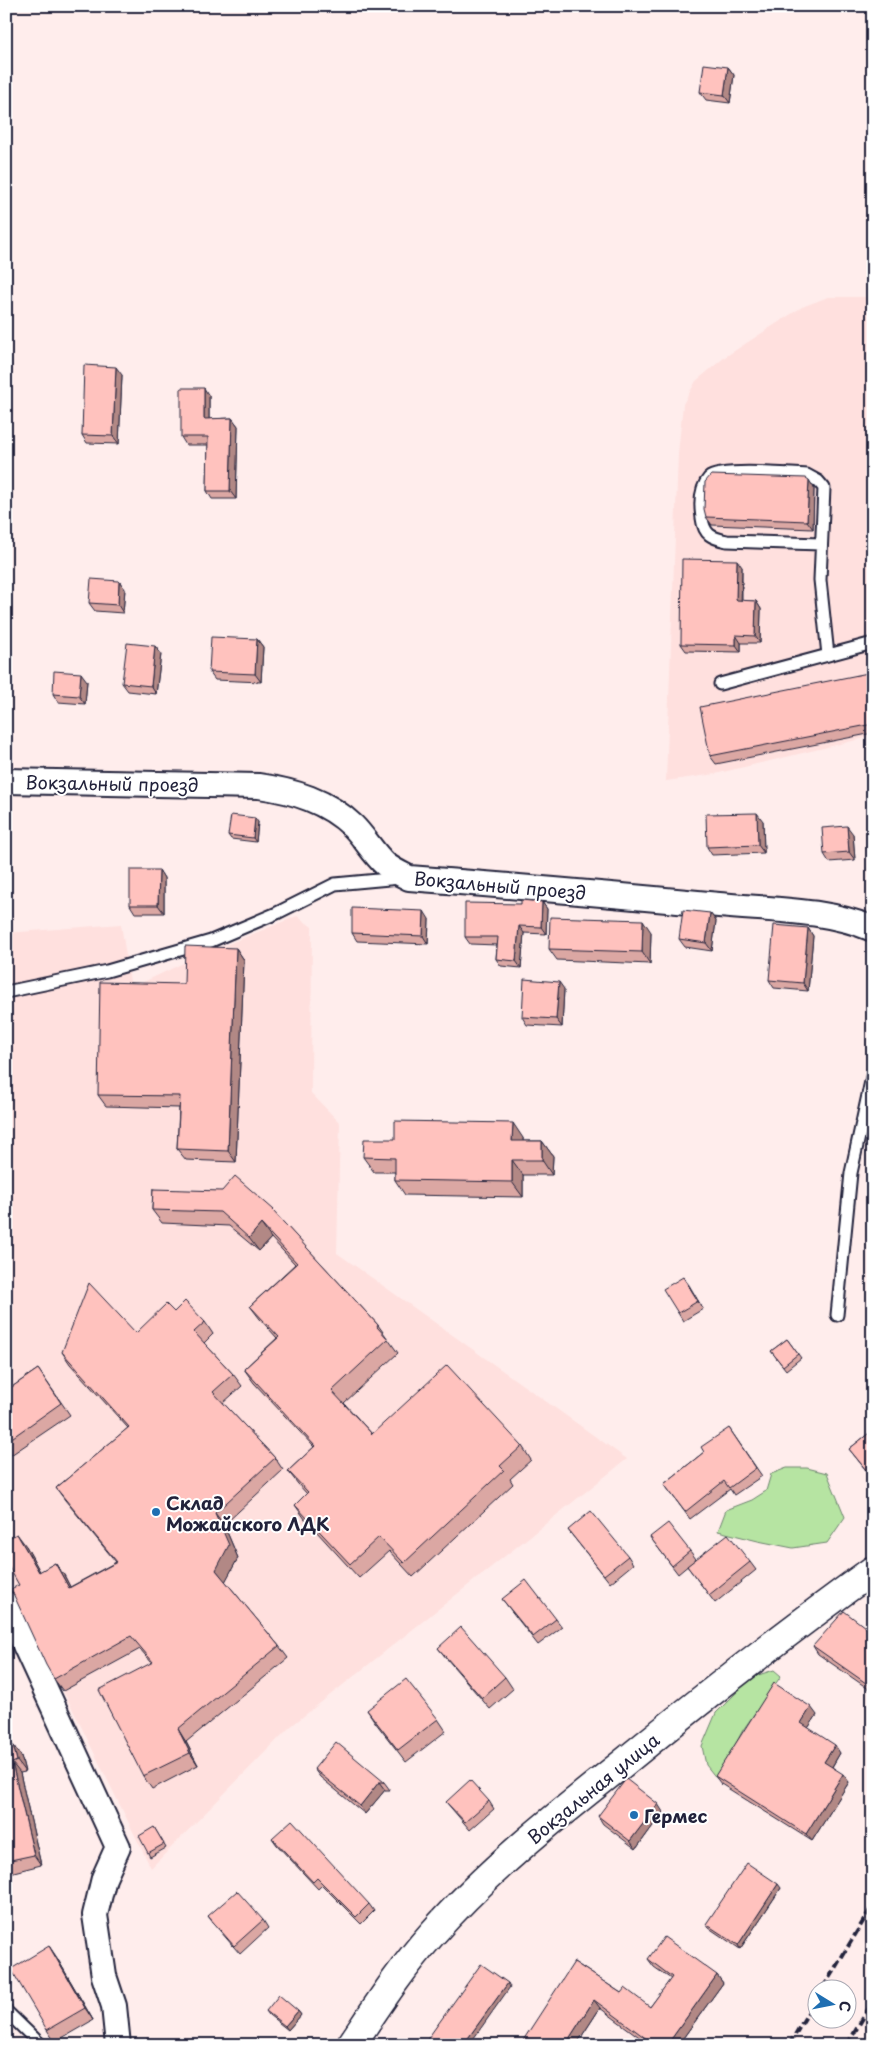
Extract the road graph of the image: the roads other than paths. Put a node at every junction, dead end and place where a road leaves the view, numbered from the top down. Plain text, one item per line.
1 (822, 544) junction
2 (873, 643) edge
3 (828, 655) junction
4 (720, 684) dead end
5 (6, 781) edge
6 (409, 878) junction
7 (873, 929) edge
8 (6, 992) edge
9 (873, 1072) edge
10 (837, 1315) dead end
11 (873, 1570) edge
12 (6, 1604) edge
13 (6, 2011) edge
14 (41, 2045) edge
15 (118, 2045) edge
16 (351, 2045) edge

1 - 1 lane
1 - 3 lane
2 - 3 lane
3 - 4 lane
5 - 6 street, Вокзальный проезд
6 - 7 street, Вокзальный проезд
6 - 8 lane
9 - 10 lane
11 - 16 main road, Вокзальная улица
12 - 15 street
13 - 14 lane

